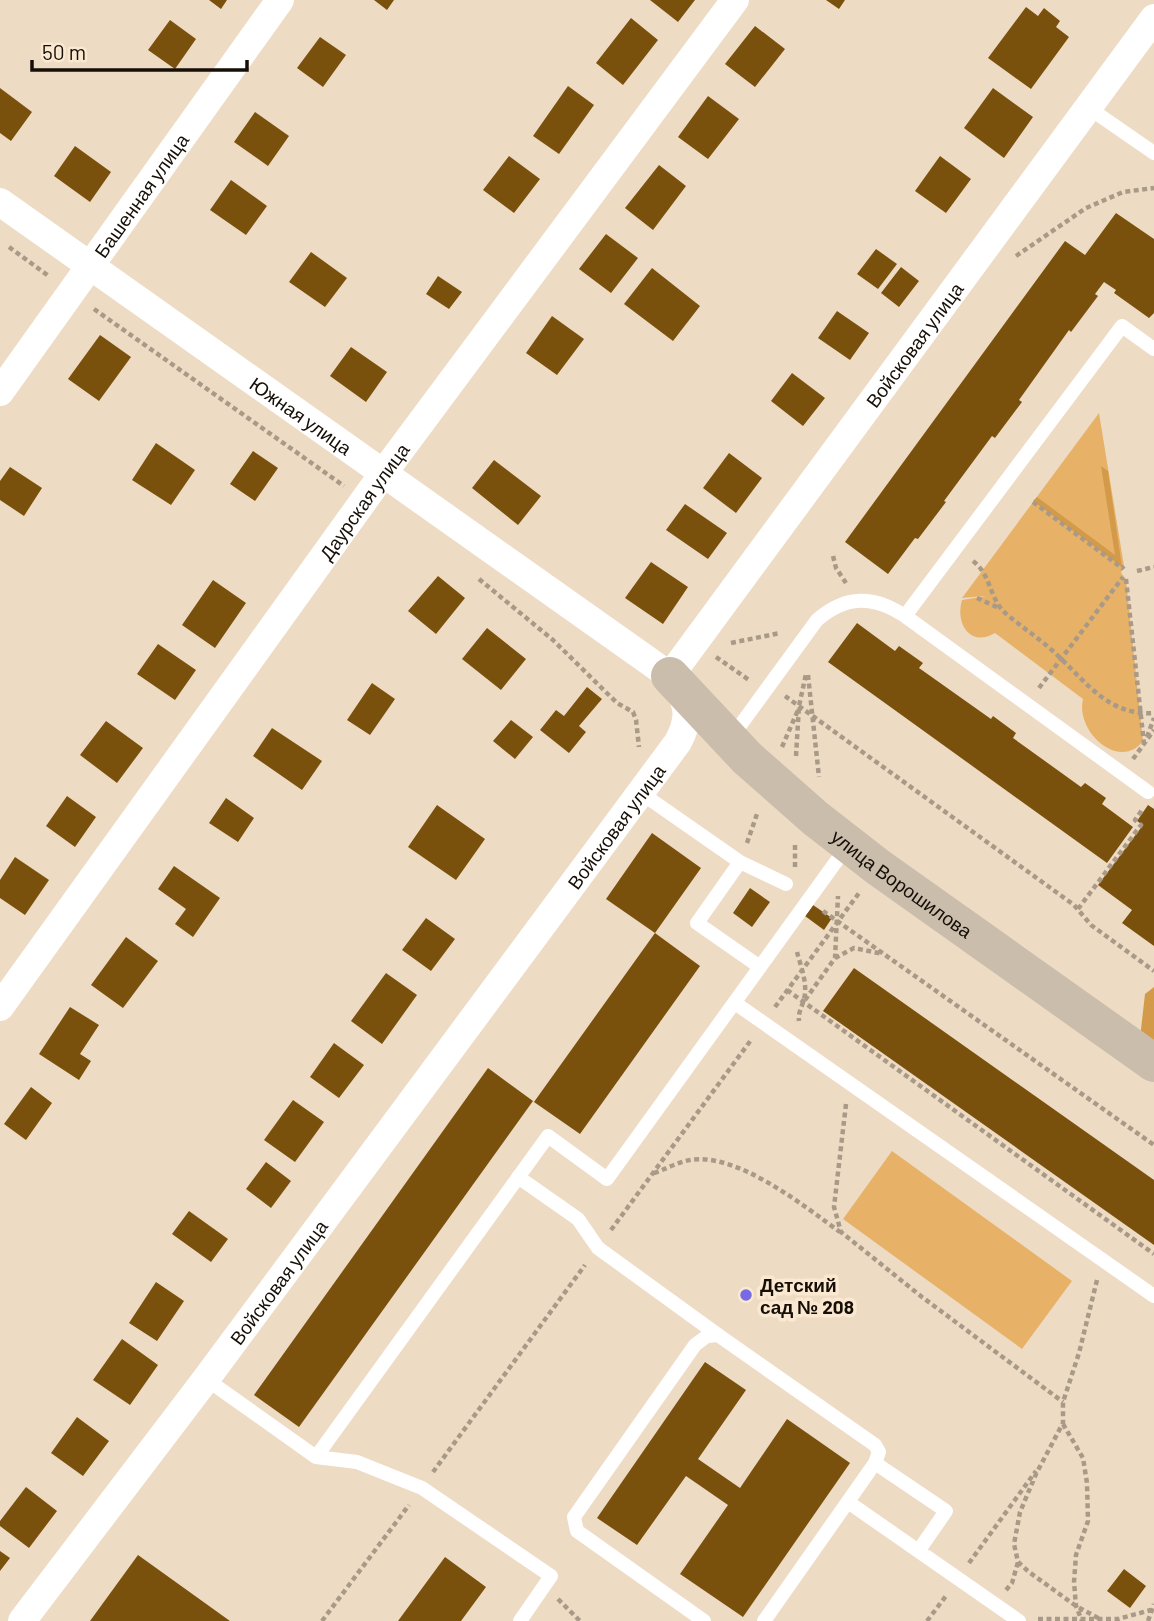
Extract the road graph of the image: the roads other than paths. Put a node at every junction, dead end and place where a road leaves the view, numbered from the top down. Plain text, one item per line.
1 (280, 0) edge
2 (735, 0) edge
3 (1154, 18) edge
4 (1089, 108) junction
5 (1154, 153) edge
6 (0, 202) edge
7 (89, 266) junction
8 (1154, 349) edge
9 (0, 392) edge
10 (383, 474) junction
11 (905, 615) junction
12 (670, 676) junction
13 (713, 743) junction
14 (1148, 792) dead end
15 (641, 793) junction
16 (848, 844) junction
17 (740, 862) junction
18 (807, 900) junction
19 (760, 967) junction
20 (735, 1003) junction
21 (0, 1007) edge
22 (1154, 1063) edge
23 (518, 1177) junction
24 (1154, 1296) edge
25 (718, 1335) junction
26 (206, 1380) junction
27 (316, 1457) junction
28 (875, 1463) junction
29 (848, 1502) junction
30 (919, 1550) junction
31 (1026, 1620) edge
32 (23, 1621) edge
33 (520, 1621) edge
34 (704, 1621) edge
35 (764, 1621) edge

1 - 7 street, Башенная улица
2 - 10 street, Даурская улица
3 - 4 street, Войсковая улица
4 - 5 lane
4 - 12 street, Войсковая улица
6 - 7 street, Южная улица
7 - 9 street, Башенная улица
7 - 10 street, Южная улица
8 - 11 lane
10 - 12 street, Южная улица
10 - 21 street, Даурская улица
11 - 13 lane
11 - 14 lane
12 - 13 main road, улица Ворошилова
13 - 15 street, Войсковая улица
13 - 16 main road, улица Ворошилова
15 - 17 lane
15 - 26 street, Войсковая улица
16 - 18 lane
16 - 22 main road, улица Ворошилова
17 - 18 lane
17 - 19 lane
18 - 19 lane
19 - 20 lane
20 - 23 lane
20 - 24 lane
23 - 25 lane
23 - 27 lane
25 - 28 lane
25 - 34 lane
26 - 27 lane
26 - 32 street, Войсковая улица
27 - 33 lane
28 - 29 lane
28 - 30 lane
29 - 30 lane
29 - 35 lane
30 - 31 lane

